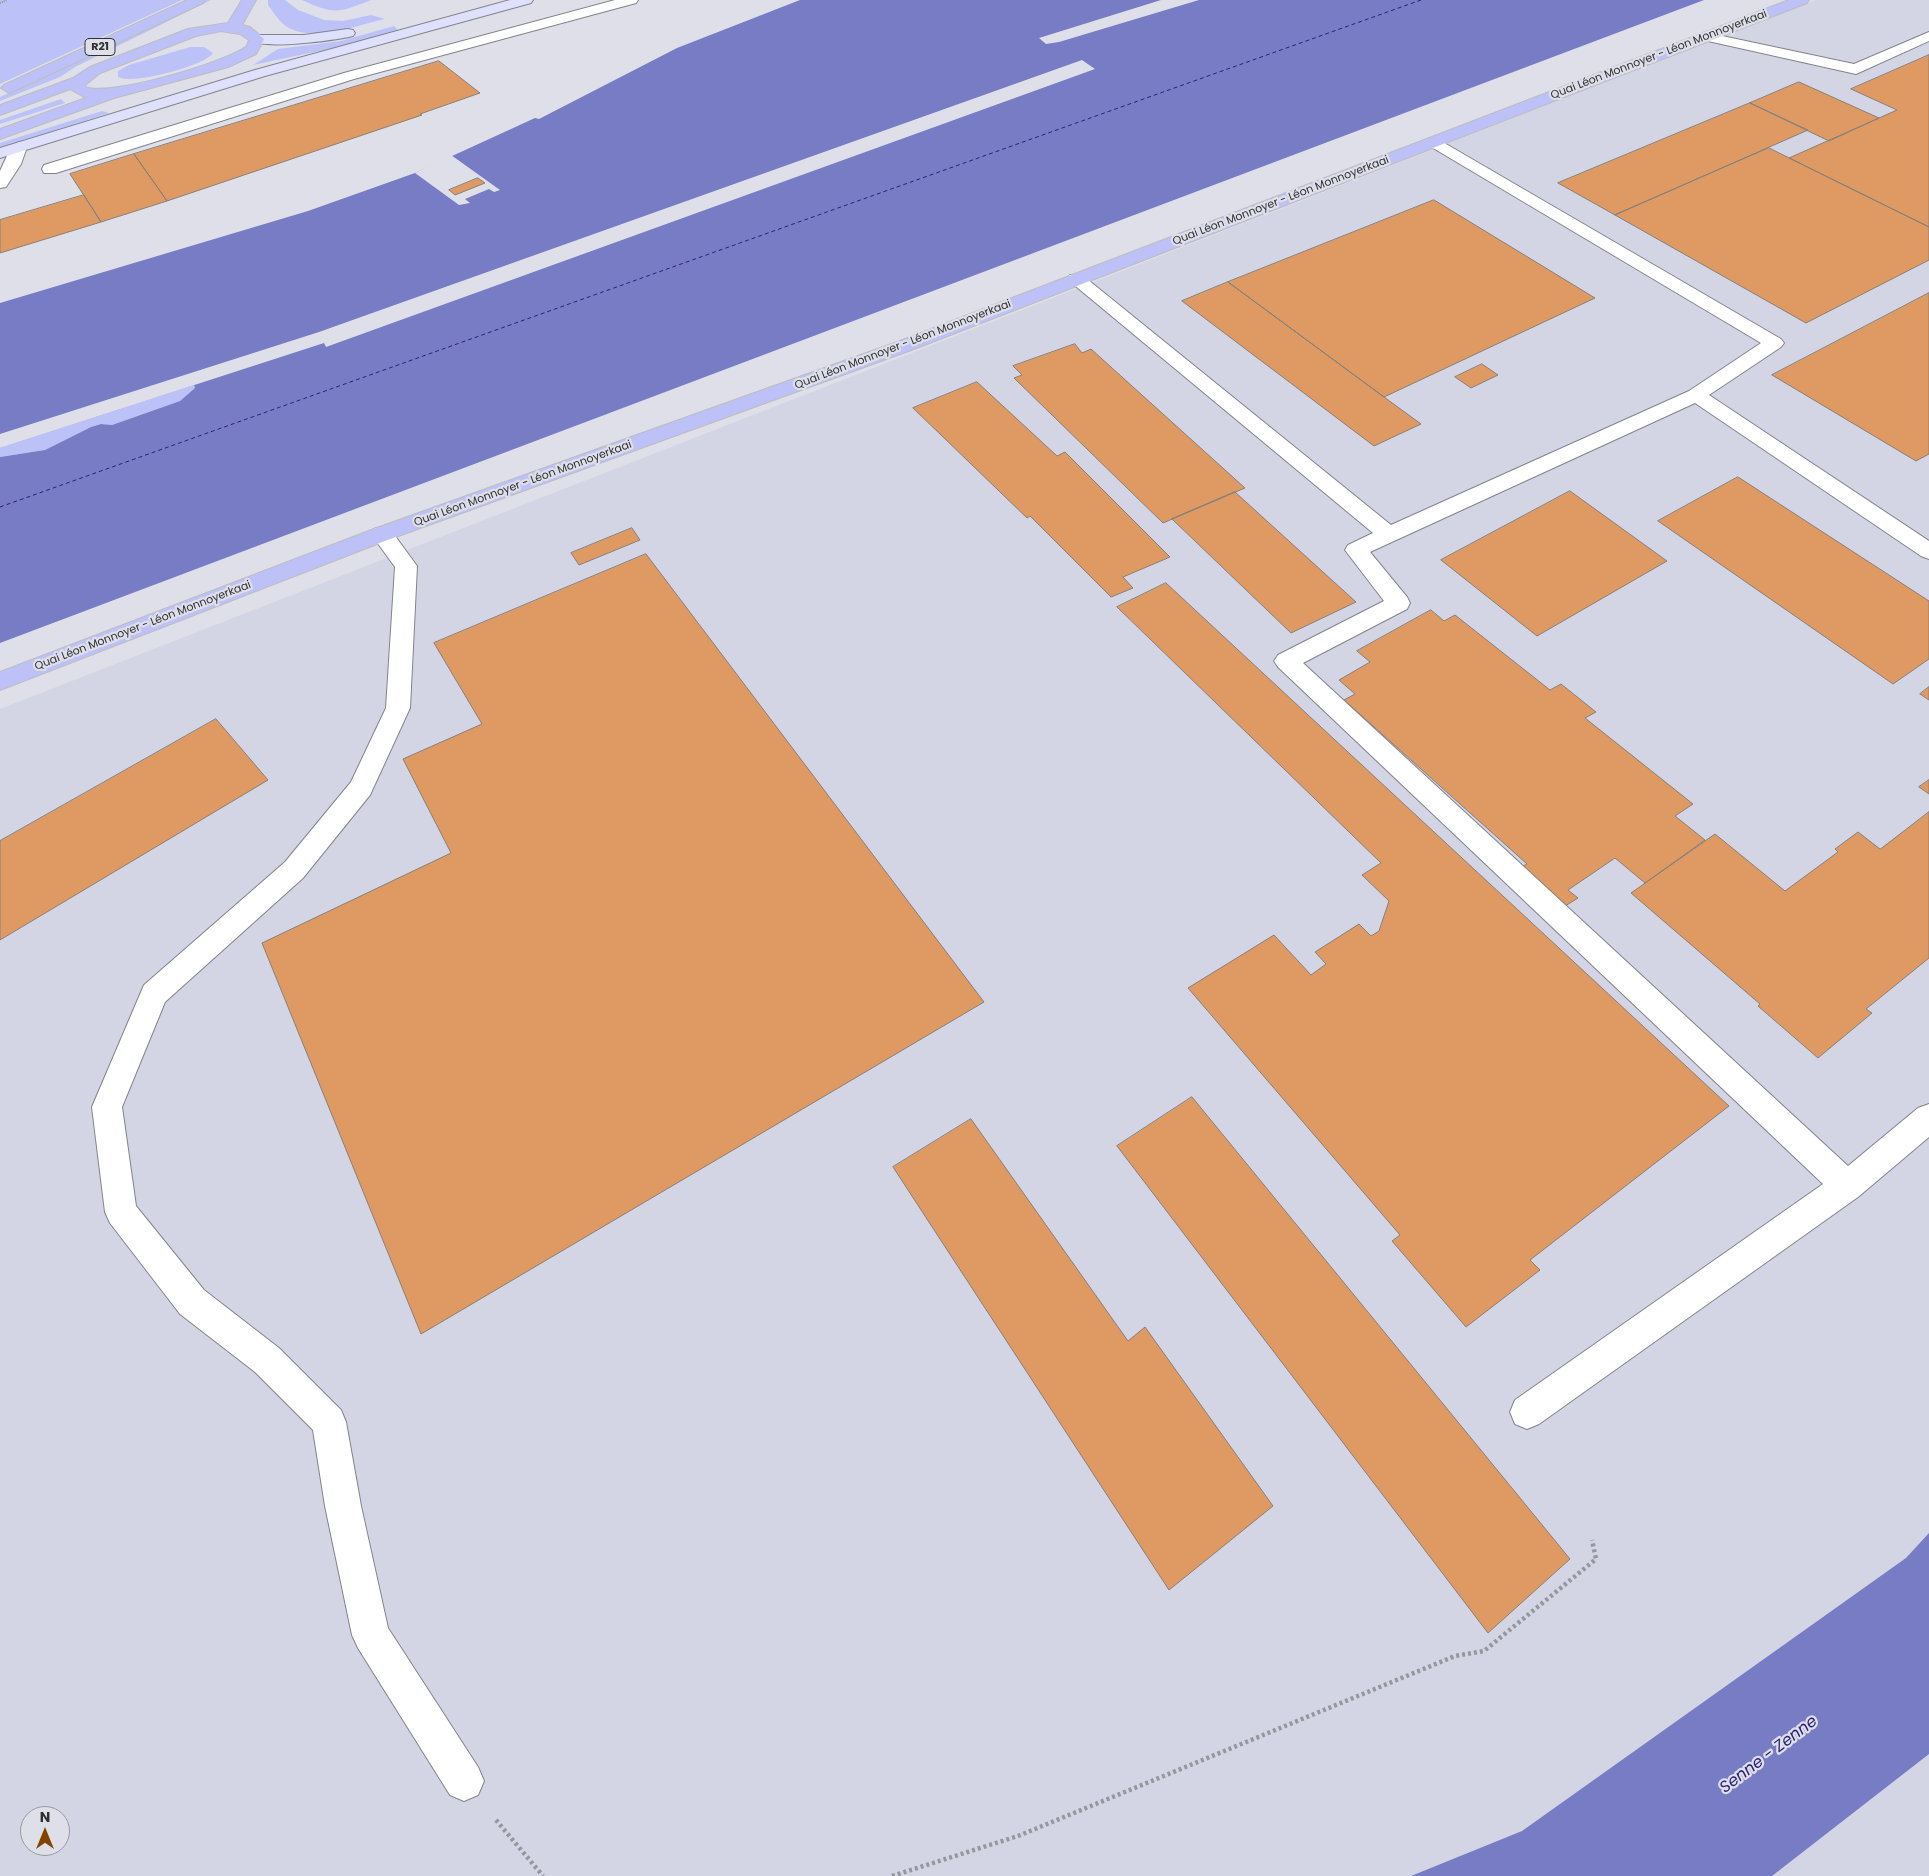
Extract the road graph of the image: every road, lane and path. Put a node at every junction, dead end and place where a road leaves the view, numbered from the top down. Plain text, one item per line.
1 (7, 0) edge
2 (198, 0) edge
3 (249, 0) edge
4 (491, 0) edge
5 (526, 0) edge
6 (631, 0) edge
7 (1802, 0) edge
8 (0, 3) edge
9 (215, 4) dead end
10 (394, 21) dead end
11 (234, 28) junction
12 (362, 29) dead end
13 (1929, 36) edge
14 (1708, 37) junction
15 (256, 39) junction
16 (95, 70) junction
17 (260, 73) junction
18 (78, 81) junction
19 (140, 86) junction
20 (116, 92) junction
21 (0, 93) edge
22 (0, 110) edge
23 (0, 134) edge
24 (1434, 142) junction
25 (19, 148) junction
26 (0, 153) edge
27 (50, 168) dead end
28 (0, 183) edge
29 (1076, 279) junction
30 (1696, 394) junction
31 (382, 534) junction
32 (1389, 535) junction
33 (1929, 551) edge
34 (0, 681) edge
35 (1929, 1118) edge
36 (1847, 1186) junction
37 (1527, 1412) dead end
38 (1592, 1540) dead end
39 (464, 1781) joint
40 (543, 1876) edge
41 (892, 1876) edge

1 - 8 path
2 - 21 main road, R21
3 - 11 main road
4 - 10 main road
5 - 17 main road
6 - 27 lane
7 - 14 main road, Quai Léon Monnoyer - Léon Monnoyerkaai
9 - 16 main road
11 - 15 main road
11 - 16 main road
12 - 15 main road
13 - 14 lane
14 - 24 main road, Quai Léon Monnoyer - Léon Monnoyerkaai
15 - 19 main road
16 - 18 main road
17 - 19 main road
17 - 25 main road
18 - 20 main road
18 - 22 main road
19 - 20 main road
20 - 23 main road
24 - 29 main road, Quai Léon Monnoyer - Léon Monnoyerkaai
24 - 30 lane
25 - 26 main road
25 - 28 lane
29 - 31 main road, Quai Léon Monnoyer - Léon Monnoyerkaai
29 - 32 lane
30 - 32 lane
30 - 33 lane
31 - 34 main road, Quai Léon Monnoyer - Léon Monnoyerkaai
31 - 39 lane
32 - 36 lane
35 - 36 lane
36 - 37 lane
38 - 41 path
39 - 40 path

